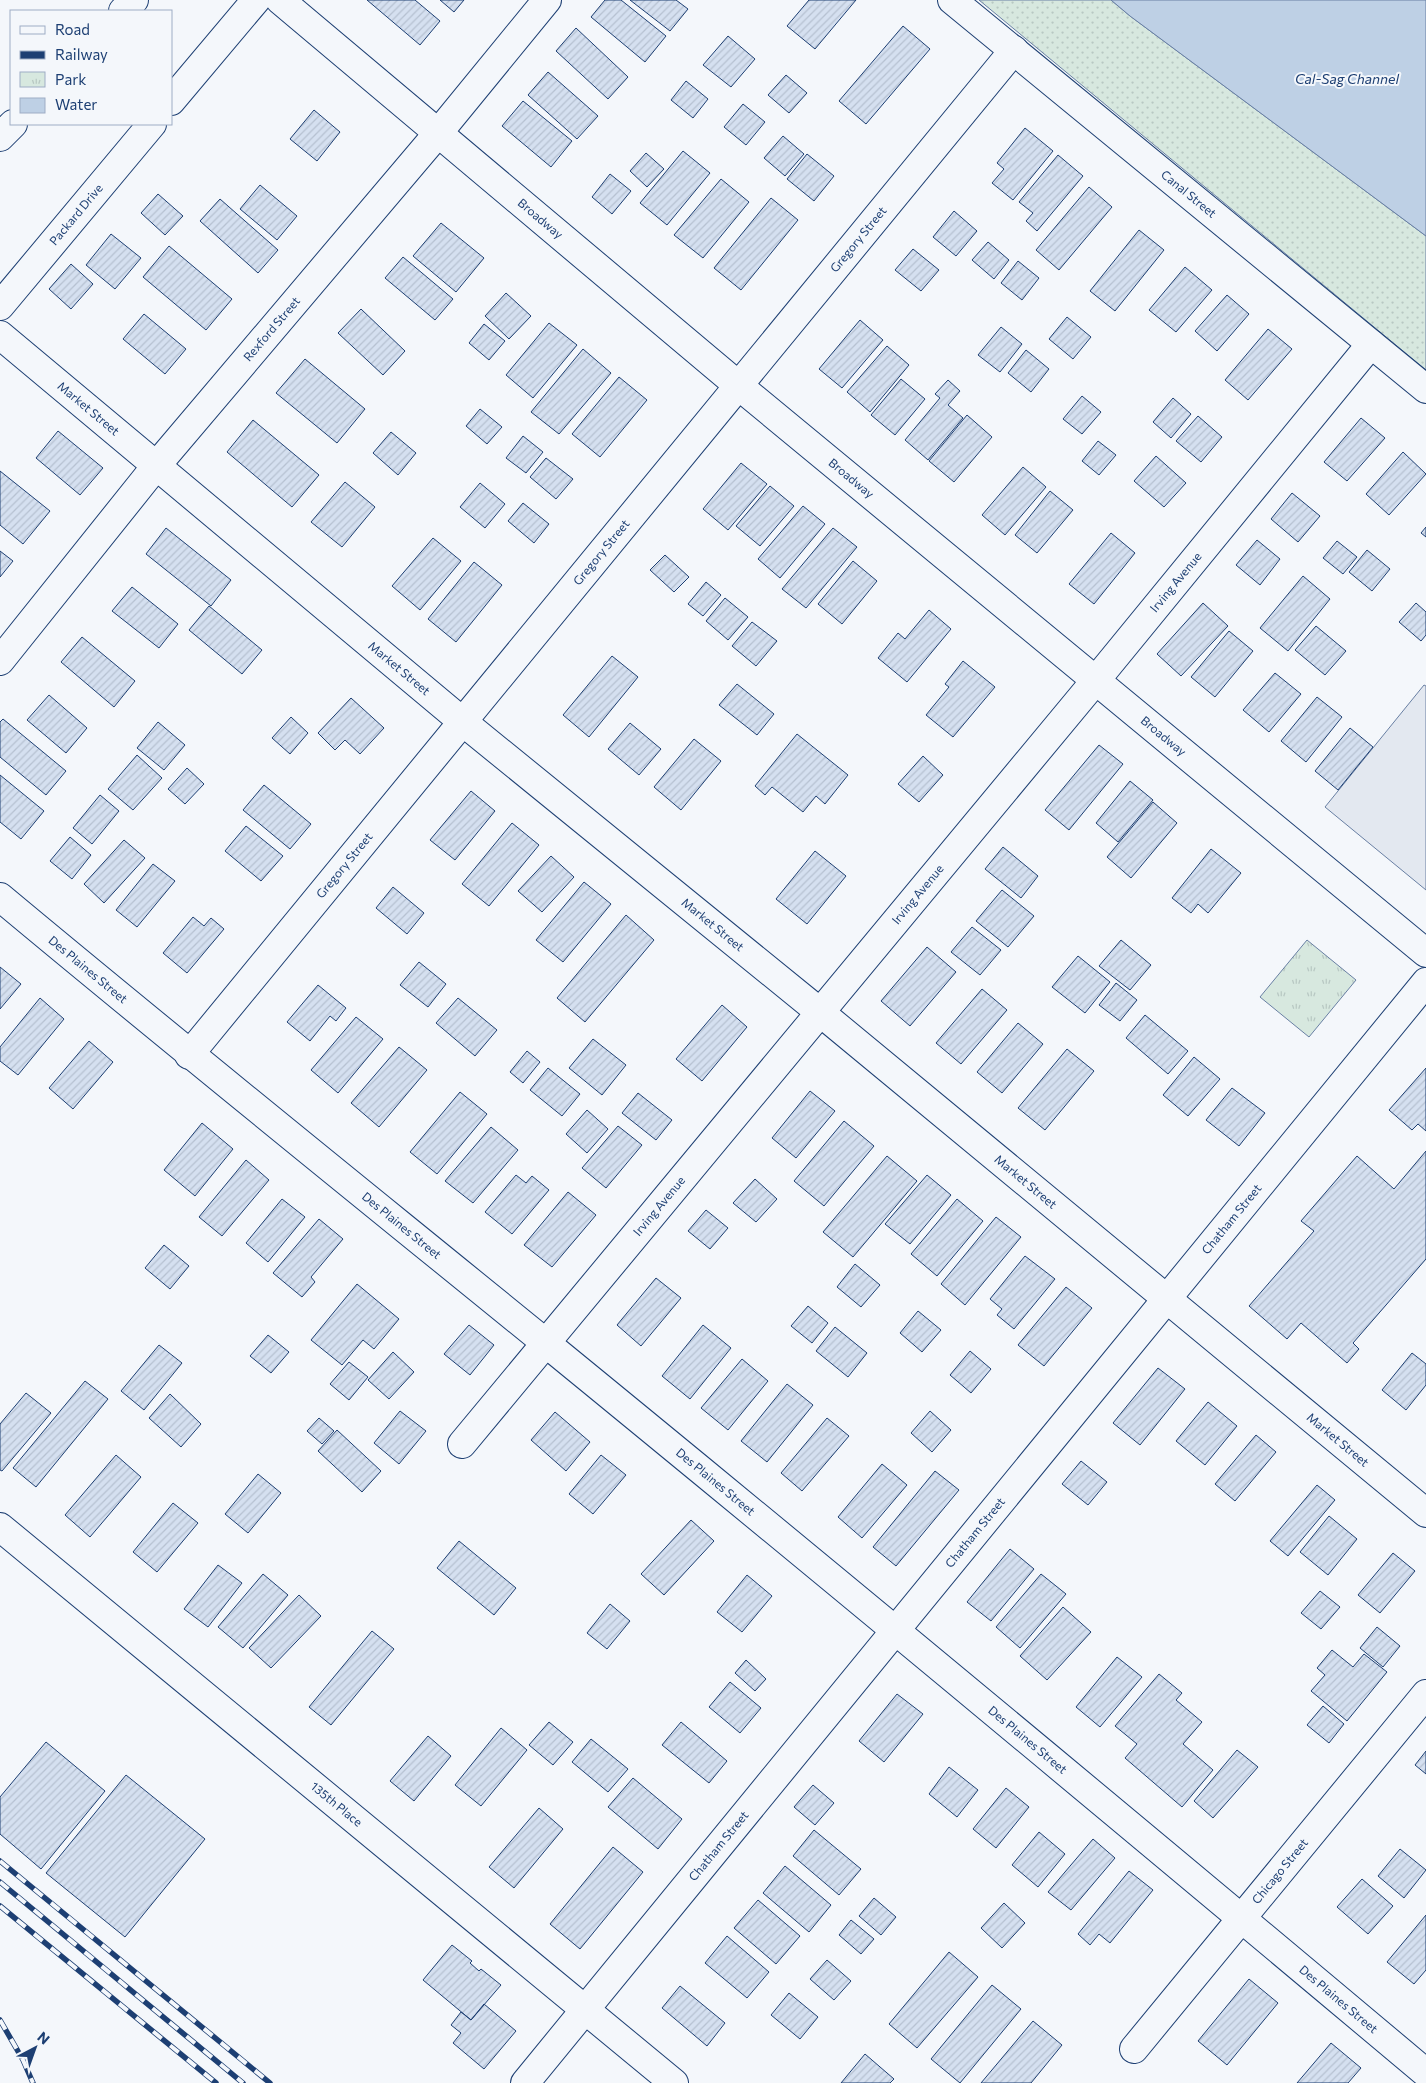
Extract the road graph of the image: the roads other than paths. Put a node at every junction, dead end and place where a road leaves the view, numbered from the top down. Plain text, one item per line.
1 (134, 0) edge
2 (256, 0) edge
3 (280, 0) edge
4 (547, 0) edge
5 (952, 0) edge
6 (124, 10) edge
7 (1014, 50) junction
8 (172, 100) edge
9 (12, 125) edge
10 (151, 125) edge
11 (439, 132) junction
12 (0, 137) edge
13 (0, 306) edge
14 (0, 335) edge
15 (1370, 344) junction
16 (739, 386) junction
17 (1426, 389) edge
18 (156, 466) junction
19 (0, 661) edge
20 (1096, 680) junction
21 (463, 722) junction
22 (0, 897) edge
23 (1426, 953) edge
24 (1426, 982) edge
25 (821, 1013) junction
26 (190, 1055) junction
27 (1167, 1299) junction
28 (545, 1343) junction
29 (462, 1444) dead end
30 (1426, 1513) edge
31 (0, 1527) edge
32 (896, 1630) junction
33 (1426, 1694) edge
34 (1241, 1918) junction
35 (584, 2010) junction
36 (1134, 2049) dead end
37 (1426, 2073) edge
38 (525, 2083) edge
39 (674, 2083) edge

1 - 6 street
2 - 8 street
3 - 11 street, Broadway
4 - 11 street, Rexford Street
5 - 7 street, Canal Street
7 - 15 street, Canal Street
7 - 16 street, Gregory Street
9 - 12 street
10 - 13 street, Packard Drive
11 - 16 street, Broadway
11 - 18 street, Rexford Street
14 - 18 street, Market Street
15 - 17 street, Canal Street
15 - 20 street, Irving Avenue
16 - 20 street, Broadway
16 - 21 street, Gregory Street
18 - 19 street, Rexford Street
18 - 21 street, Market Street
20 - 23 street, Broadway
20 - 25 street, Irving Avenue
21 - 25 street, Market Street
21 - 26 street, Gregory Street
22 - 26 street, Des Plaines Street
24 - 27 street, Chatham Street
25 - 27 street, Market Street
25 - 28 street, Irving Avenue
26 - 28 street, Des Plaines Street
27 - 30 street, Market Street
27 - 32 street, Chatham Street
28 - 29 street, Irving Avenue
28 - 32 street, Des Plaines Street
31 - 35 street, 135th Place
32 - 34 street, Des Plaines Street
32 - 35 street, Chatham Street
33 - 34 street, Chicago Street
34 - 36 street, Chicago Street
34 - 37 street, Des Plaines Street
35 - 38 street, Chatham Street
35 - 39 street, 135th Place

